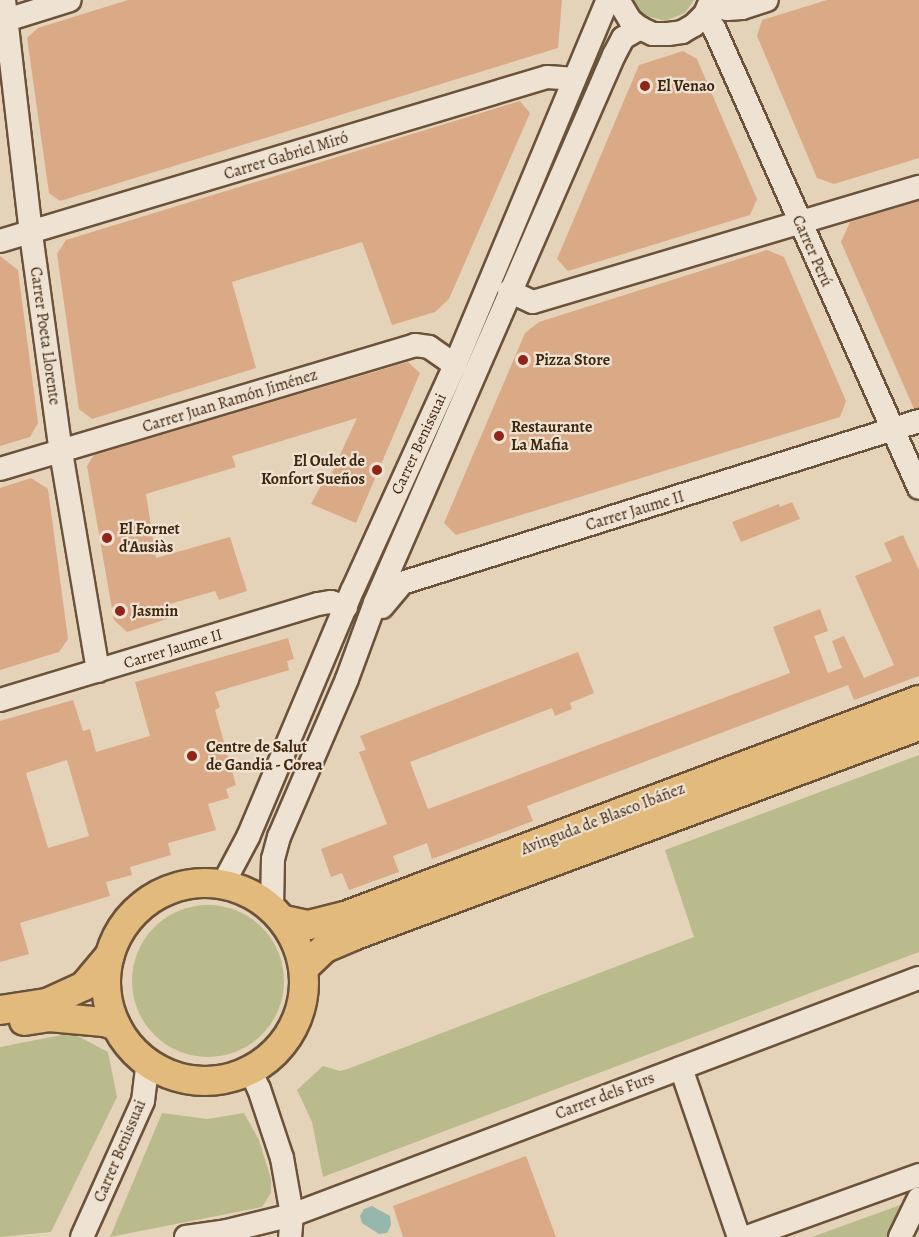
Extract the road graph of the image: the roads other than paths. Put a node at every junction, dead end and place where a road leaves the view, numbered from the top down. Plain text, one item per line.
1 (70, 0) edge
2 (608, 0) edge
3 (618, 0) edge
4 (768, 0) edge
5 (708, 7) edge
6 (4, 14) edge
7 (640, 28) junction
8 (573, 79) junction
9 (919, 187) edge
10 (800, 225) junction
11 (31, 234) junction
12 (0, 241) edge
13 (509, 291) junction
14 (455, 365) junction
15 (919, 421) edge
16 (894, 430) junction
17 (61, 452) junction
18 (0, 469) edge
19 (919, 488) edge
20 (346, 607) junction
21 (367, 625) junction
22 (98, 671) junction
23 (0, 700) edge
24 (919, 700) edge
25 (919, 726) edge
26 (223, 884) junction
27 (278, 914) junction
28 (110, 955) junction
29 (304, 968) junction
30 (919, 978) edge
31 (0, 1010) edge
32 (0, 1025) edge
33 (116, 1026) junction
34 (148, 1063) junction
35 (681, 1068) junction
36 (250, 1070) junction
37 (919, 1175) edge
38 (919, 1198) edge
39 (291, 1226) edge
40 (231, 1234) edge
41 (82, 1237) edge
42 (186, 1237) edge
43 (739, 1237) edge
44 (747, 1237) edge
45 (900, 1237) edge

1 - 6 street
2 - 8 street, Carrer Benissuai
3 - 7 street
4 - 5 street
5 - 7 street
5 - 10 street, Carrer Perú
6 - 11 street, Carrer Poeta Llorente
7 - 13 street, Carrer Benissuai
8 - 11 street, Carrer Gabriel Miró
8 - 14 street, Carrer Benissuai
9 - 10 street
10 - 13 street
10 - 16 street, Carrer Perú
11 - 12 street, Carrer Gabriel Miró
11 - 17 street, Carrer Poeta Llorente
13 - 21 street, Carrer Benissuai
14 - 17 street, Carrer Juan Ramón Jiménez
14 - 20 street, Carrer Benissuai
15 - 16 street, Carrer Jaume II
16 - 19 street, Carrer Perú
16 - 21 street, Carrer Jaume II
17 - 18 street, Carrer Juan Ramón Jiménez
17 - 22 street, Carrer Poeta Llorente
20 - 22 street, Carrer Jaume II
20 - 26 street, Carrer Benissuai
21 - 27 street, Carrer Benissuai
22 - 23 street, Carrer Jaume II
24 - 27 main road, Avinguda de Blasco Ibáñez
25 - 29 main road, Avinguda de Blasco Ibáñez
26 - 27 main road
26 - 28 main road
27 - 29 main road
28 - 31 main road
28 - 33 main road
29 - 36 main road
30 - 35 street, Carrer dels Furs
32 - 33 main road
33 - 34 main road
34 - 36 main road
34 - 41 street, Carrer Benissuai
35 - 39 street, Carrer dels Furs
35 - 43 street
36 - 39 street
37 - 44 street
38 - 45 street
39 - 40 street, Carrer dels Furs
40 - 42 street, Carrer dels Furs

